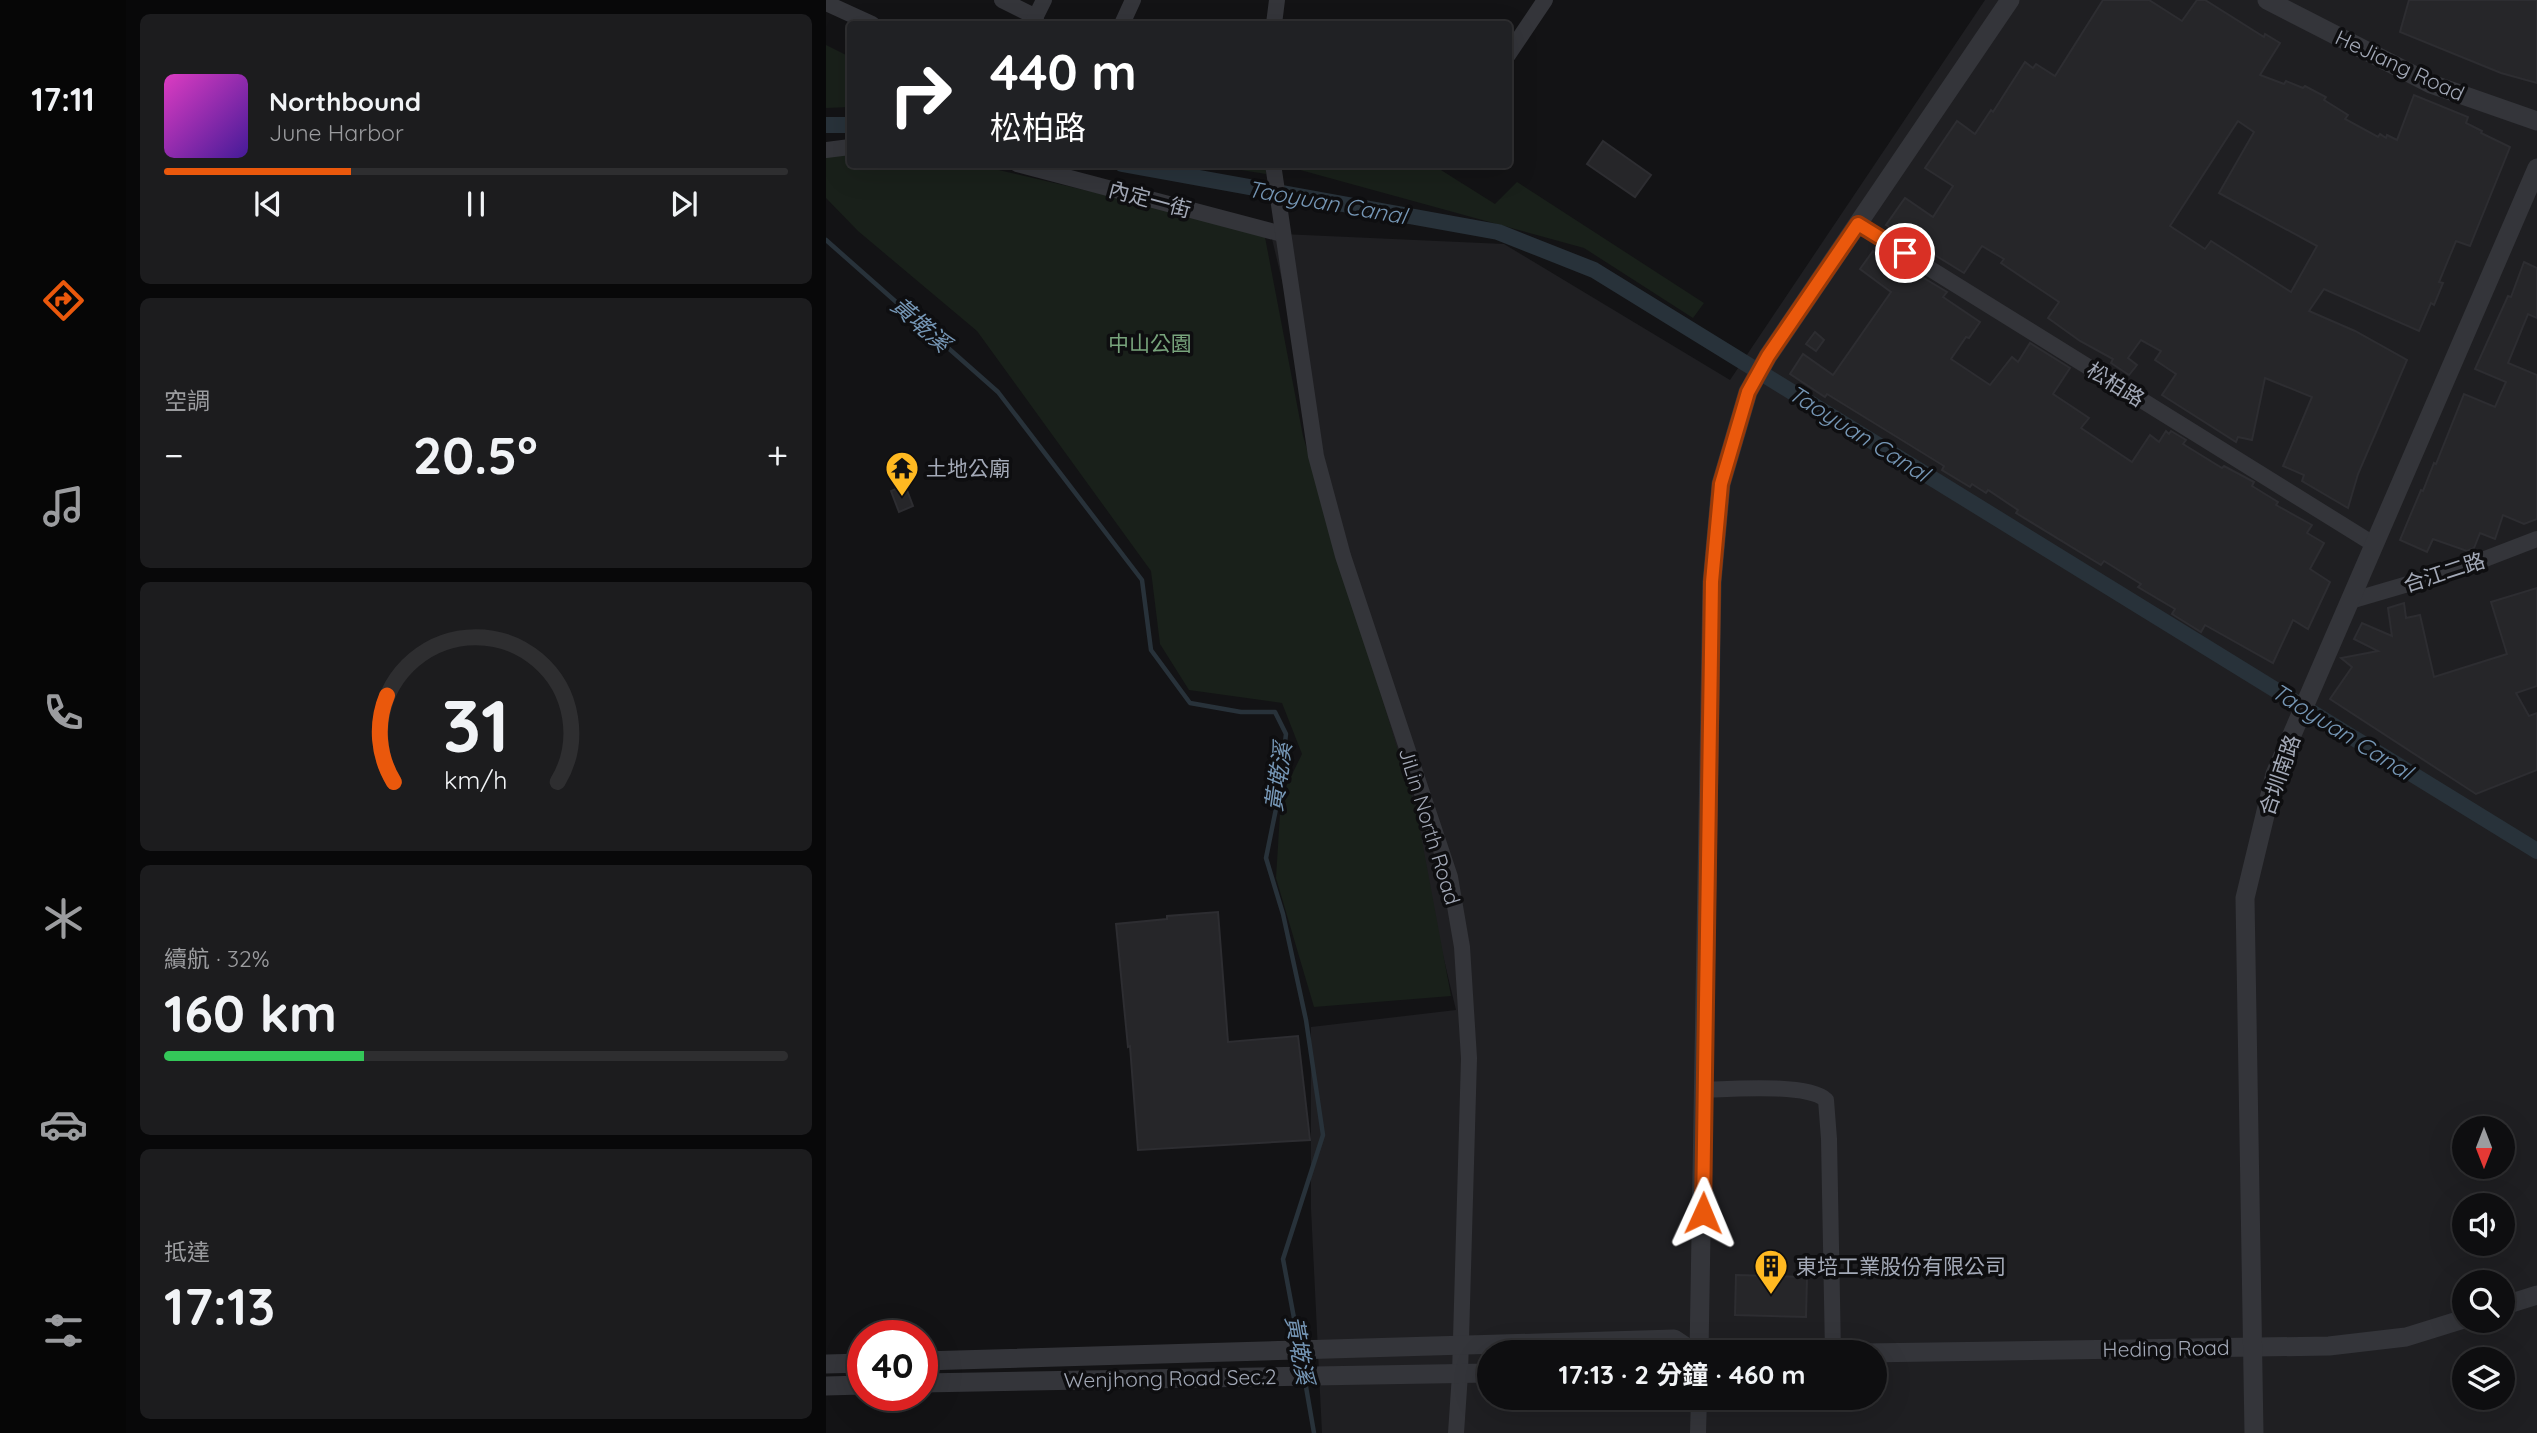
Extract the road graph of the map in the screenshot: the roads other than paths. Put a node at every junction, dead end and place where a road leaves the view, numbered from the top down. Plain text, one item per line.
1 (1002, 0) edge
2 (1044, 0) edge
3 (1133, 0) edge
4 (1277, 0) edge
5 (1545, 0) edge
6 (2010, 0) edge
7 (2267, 0) edge
8 (826, 3) edge
9 (865, 21) edge
10 (1034, 21) edge
11 (1123, 21) edge
12 (1274, 21) edge
13 (1512, 49) edge
14 (2537, 121) edge
15 (847, 147) edge
16 (826, 150) edge
17 (1032, 168) edge
18 (2537, 168) edge
19 (1271, 169) edge
20 (1858, 224) junction
21 (1282, 233) junction
22 (2537, 539) edge
23 (2375, 545) junction
24 (2350, 601) junction
25 (1703, 1090) junction
26 (2537, 1295) edge
27 (2515, 1302) edge
28 (2452, 1323) edge
29 (1638, 1340) edge
30 (1676, 1340) edge
31 (1697, 1340) edge
32 (1833, 1340) edge
33 (1460, 1345) junction
34 (1477, 1345) edge
35 (2253, 1346) junction
36 (1887, 1353) edge
37 (938, 1360) edge
38 (847, 1363) edge
39 (826, 1364) edge
40 (1477, 1373) edge
41 (1460, 1374) junction
42 (938, 1383) edge
43 (847, 1385) edge
44 (826, 1386) edge
45 (1699, 1410) edge
46 (1456, 1433) edge
47 (1698, 1433) edge
48 (2254, 1433) edge

1 - 10 street
2 - 10 street
3 - 11 street
4 - 12 street
5 - 13 street
6 - 20 street
7 - 14 street, HeJiang Road
8 - 9 street
15 - 16 street
17 - 21 street, 內定一街
18 - 23 street, 合圳南路
19 - 21 street, JiLin North Road
20 - 23 street, 松柏路
20 - 25 street
21 - 33 street, JiLin North Road
22 - 24 street, 合江二路
23 - 24 street, 合圳南路
24 - 35 street, 合圳南路
25 - 31 street
25 - 32 street
26 - 27 street
28 - 35 street, Heding Road
29 - 30 street
33 - 34 street
33 - 37 street, Wenjhong Road Sec.2
33 - 41 street, JiLin North Road
35 - 36 street, Heding Road
35 - 48 street, 合圳南路
38 - 39 street
40 - 41 street
41 - 42 street, Wenjhong Road Sec.2
41 - 46 street, JiLin North Road
43 - 44 street
45 - 47 street

